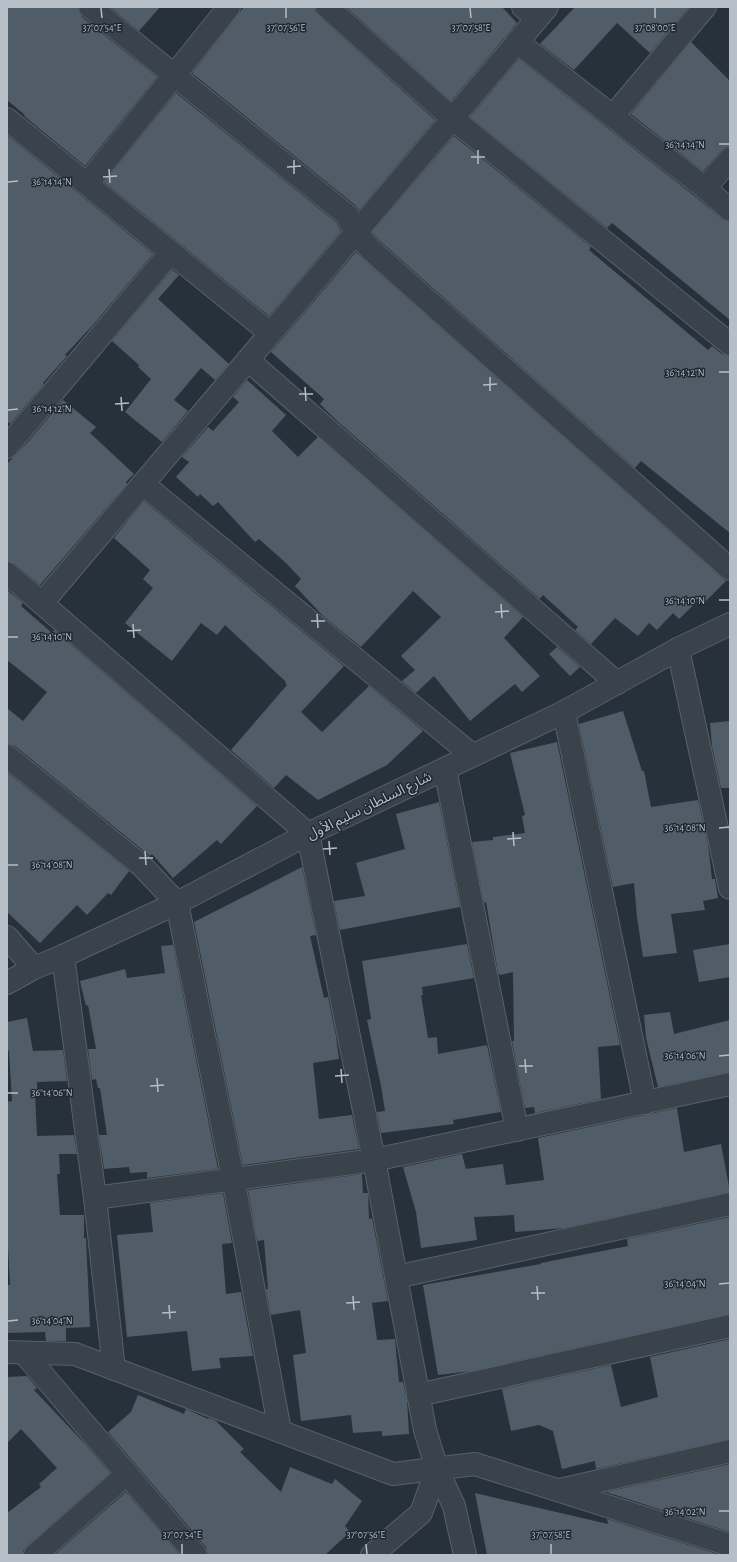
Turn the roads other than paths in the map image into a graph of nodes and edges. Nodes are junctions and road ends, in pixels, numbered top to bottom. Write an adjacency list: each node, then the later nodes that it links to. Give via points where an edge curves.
1 (90, 7): 7 (street)
2 (229, 7): 7 (street)
3 (327, 7): 9 (street)
4 (705, 7): 8 (street)
5 (535, 11): 6 (street)
6 (517, 42): 8 (street); 9 (street)
7 (175, 75): 12 (street); 15 (street, via 347,215)
8 (613, 116): 13 (street)
9 (452, 118): 15 (street); 18 (street)
10 (7, 119): 12 (street)
11 (730, 159): 13 (street)
12 (87, 184): 16 (street)
13 (705, 188): 14 (street)
14 (730, 210)
15 (356, 232): 17 (street); 22 (street, via 370,249)
16 (171, 252): 17 (street); 20 (street)
17 (270, 333): 19 (street)
18 (730, 344)
19 (248, 360): 21 (street); 27 (street)
20 (7, 447)
21 (143, 484): 24 (street); 29 (street)
22 (730, 569)
23 (7, 573): 24 (street)
24 (42, 603): 32 (street)
25 (730, 624): 26 (street, شارع السلطان سليم الأول)
26 (678, 649): 27 (street, شارع السلطان سليم الأول); 33 (street)
27 (617, 683): 28 (street, شارع السلطان سليم الأول)
28 (564, 712): 29 (street, شارع السلطان سليم الأول); 40 (street)
29 (472, 755): 31 (street, شارع السلطان سليم الأول)
30 (7, 756): 34 (street, via 142,866)
31 (445, 769): 32 (street, شارع السلطان سليم الأول); 41 (street)
32 (308, 834): 34 (street, شارع السلطان سليم الأول); 42 (street)
33 (730, 888)
34 (177, 903): 36 (street, شارع السلطان سليم الأول); 43 (street)
35 (7, 937): 37 (street)
36 (63, 956): 37 (street, شارع السلطان سليم الأول); 44 (street)
37 (34, 968): 38 (street, شارع السلطان سليم الأول)
38 (7, 983)
39 (730, 1084): 40 (street)
40 (645, 1103): 41 (street)
41 (517, 1130): 42 (street)
42 (374, 1160): 43 (street); 46 (street)
43 (233, 1178): 44 (street); 51 (street)
44 (95, 1198): 49 (street)
45 (730, 1204): 46 (street)
46 (396, 1277): 50 (street)
47 (730, 1326): 50 (street)
48 (16, 1353): 49 (street, via 75,1354); 54 (street)
49 (114, 1369): 51 (street)
50 (418, 1395): 53 (street)
51 (280, 1432): 53 (street, via 393,1474)
52 (730, 1451): 55 (street)
53 (437, 1469): 55 (street, via 476,1464); 59 (street, via 420,1513); 60 (street, via 454,1506)
54 (127, 1474): 57 (street); 58 (street)
55 (559, 1491): 56 (street)
56 (730, 1545)
57 (34, 1555)
58 (196, 1555)
59 (372, 1555)
60 (465, 1555)

